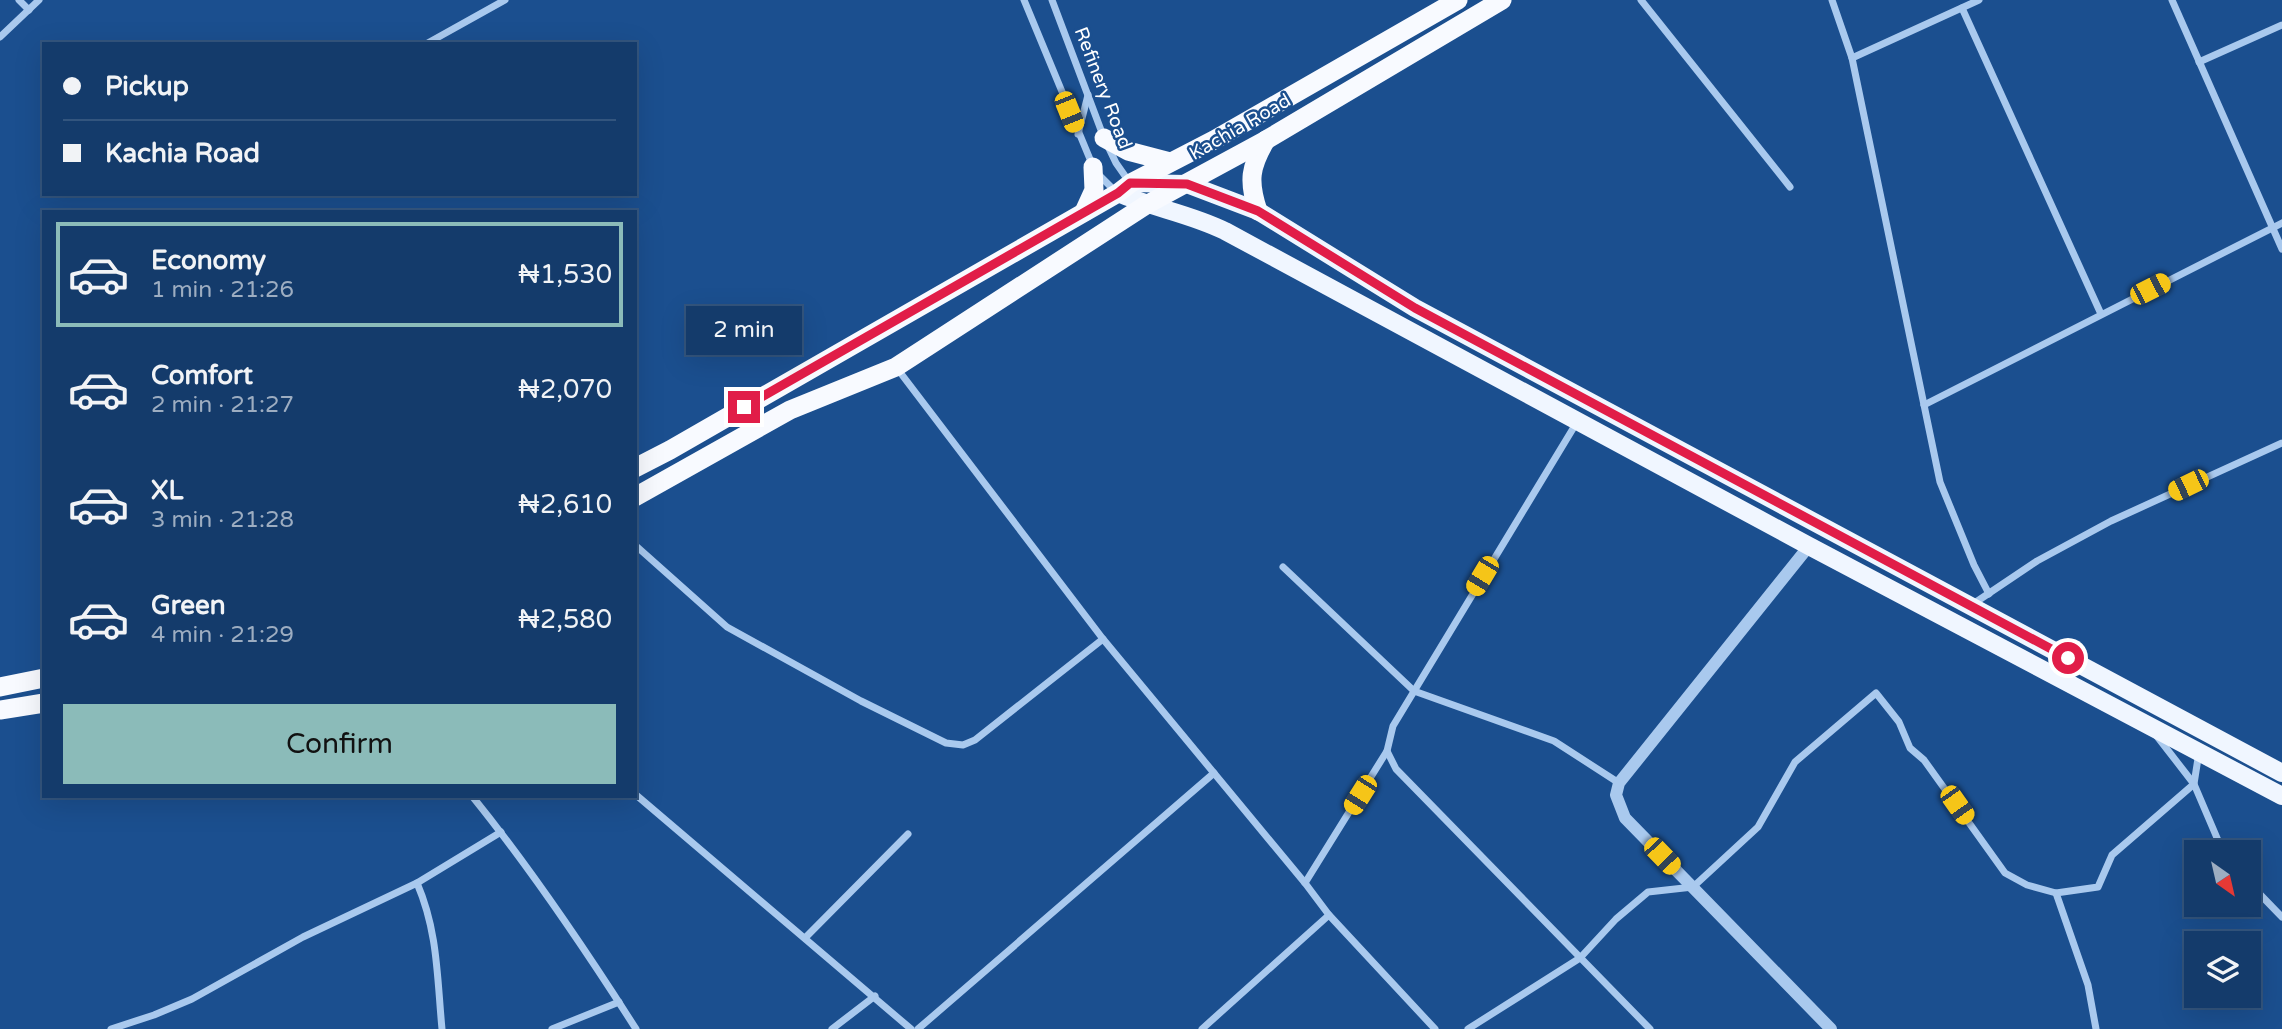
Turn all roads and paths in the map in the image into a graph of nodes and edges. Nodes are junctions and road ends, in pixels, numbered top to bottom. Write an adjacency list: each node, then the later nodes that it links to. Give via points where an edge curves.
1 (19, 0): 13 (street)
2 (38, 0): 13 (street)
3 (505, 0): 16 (street)
4 (1024, 0): 20 (street, Refinery Road)
5 (1052, 0): 19 (street, Refinery Road)
6 (1458, 0): 22 (highway, Kachia Road)
7 (1502, 0): 23 (highway, Kachia Road)
8 (1641, 0): 28 (street)
9 (1832, 0): 17 (street)
10 (1979, 0): 12 (street)
11 (2172, 0): 18 (street)
12 (1962, 8): 17 (street); 36 (street)
13 (29, 9): 15 (street)
14 (2282, 25): 18 (street)
15 (0, 37)
16 (430, 42)
17 (1852, 58): 38 (street)
18 (2199, 62): 34 (street)
19 (1088, 95): 20 (street); 21 (street, Refinery Road)
20 (1078, 134): 26 (street, Refinery Road)
21 (1104, 138): 25 (highway, via 1128,151); 29 (street, Refinery Road)
22 (1214, 140): 24 (highway, via 1215,153); 25 (highway, Kachia Road)
23 (1266, 140): 24 (highway, Kachia Road); 31 (highway, via 1251,170 1251,191)
24 (1229, 161): 27 (highway, Kachia Road)
25 (1170, 162): 29 (highway, Kachia Road)
26 (1093, 167): 29 (street, Refinery Road, via 1105,182); 32 (highway, via 1094,190)
27 (1187, 184): 29 (main road); 30 (highway, Kachia Road); 31 (main road)
28 (1790, 187)
29 (1124, 188): 30 (main road); 32 (highway, Kachia Road)
30 (1146, 205): 37 (highway, Kachia Road); 39 (main road, via 1204,220)
31 (1258, 211): 47 (main road, via 1415,308)
32 (1084, 212): 41 (highway, Kachia Road)
33 (2282, 223): 34 (street)
34 (2272, 227): 35 (street); 36 (street)
35 (2282, 249)
36 (2101, 314): 38 (street)
37 (896, 367): 42 (highway, Kachia Road, via 790,410); 48 (street)
38 (1924, 405): 46 (street, via 1940,482)
39 (1578, 421): 43 (main road); 51 (street)
40 (2282, 443): 46 (street, via 2111,521 2037,561)
41 (637, 467)
42 (637, 496)
43 (1809, 546): 54 (main road); 59 (street)
44 (637, 547): 48 (street, via 727,626 946,743 963,745 975,740)
45 (1283, 567): 51 (street)
46 (1989, 594): 47 (street)
47 (1970, 606): 58 (main road)
48 (1102, 639): 57 (street)
49 (42, 678): 50 (highway)
50 (0, 687)
51 (1414, 691): 55 (street, via 1393,726); 59 (street, via 1554,741)
52 (42, 703): 53 (highway)
53 (0, 710)
54 (2148, 725): 56 (main road); 60 (street)
55 (1387, 751): 68 (street); 75 (street, via 1396,769)
56 (2199, 752): 60 (street); 62 (main road)
57 (1214, 773): 68 (street); 84 (street)
58 (2282, 773)
59 (1619, 783): 69 (street, via 1616,795 1625,818)
60 (2194, 784): 66 (street); 70 (street, via 2112,855 2098,887)
61 (637, 796): 74 (street)
62 (2282, 796)
63 (474, 798): 64 (street)
64 (501, 832): 67 (street); 77 (street)
65 (908, 834): 74 (street)
66 (2218, 840)
67 (417, 883): 78 (street, via 303,937 192,999); 79 (street, via 434,936)
68 (1305, 883): 72 (street)
69 (1693, 887): 70 (street, via 1758,827 1795,762 1876,693 1899,722 1910,748 1924,760 2006,873 2027,886); 75 (street, via 1648,892); 89 (street)
70 (2056, 893): 90 (street, via 2088,985)
71 (2261, 895): 73 (street)
72 (1329, 915): 85 (street); 86 (street)
73 (2282, 917)
74 (805, 938): 76 (street)
75 (1580, 958): 87 (street); 88 (street)
76 (874, 996): 82 (street); 83 (street)
77 (619, 1002): 80 (street); 81 (street)
78 (111, 1029)
79 (442, 1029)
80 (552, 1029)
81 (636, 1029)
82 (832, 1029)
83 (911, 1029)
84 (918, 1029)
85 (1202, 1029)
86 (1435, 1029)
87 (1468, 1029)
88 (1650, 1029)
89 (1831, 1029)
90 (2096, 1029)

